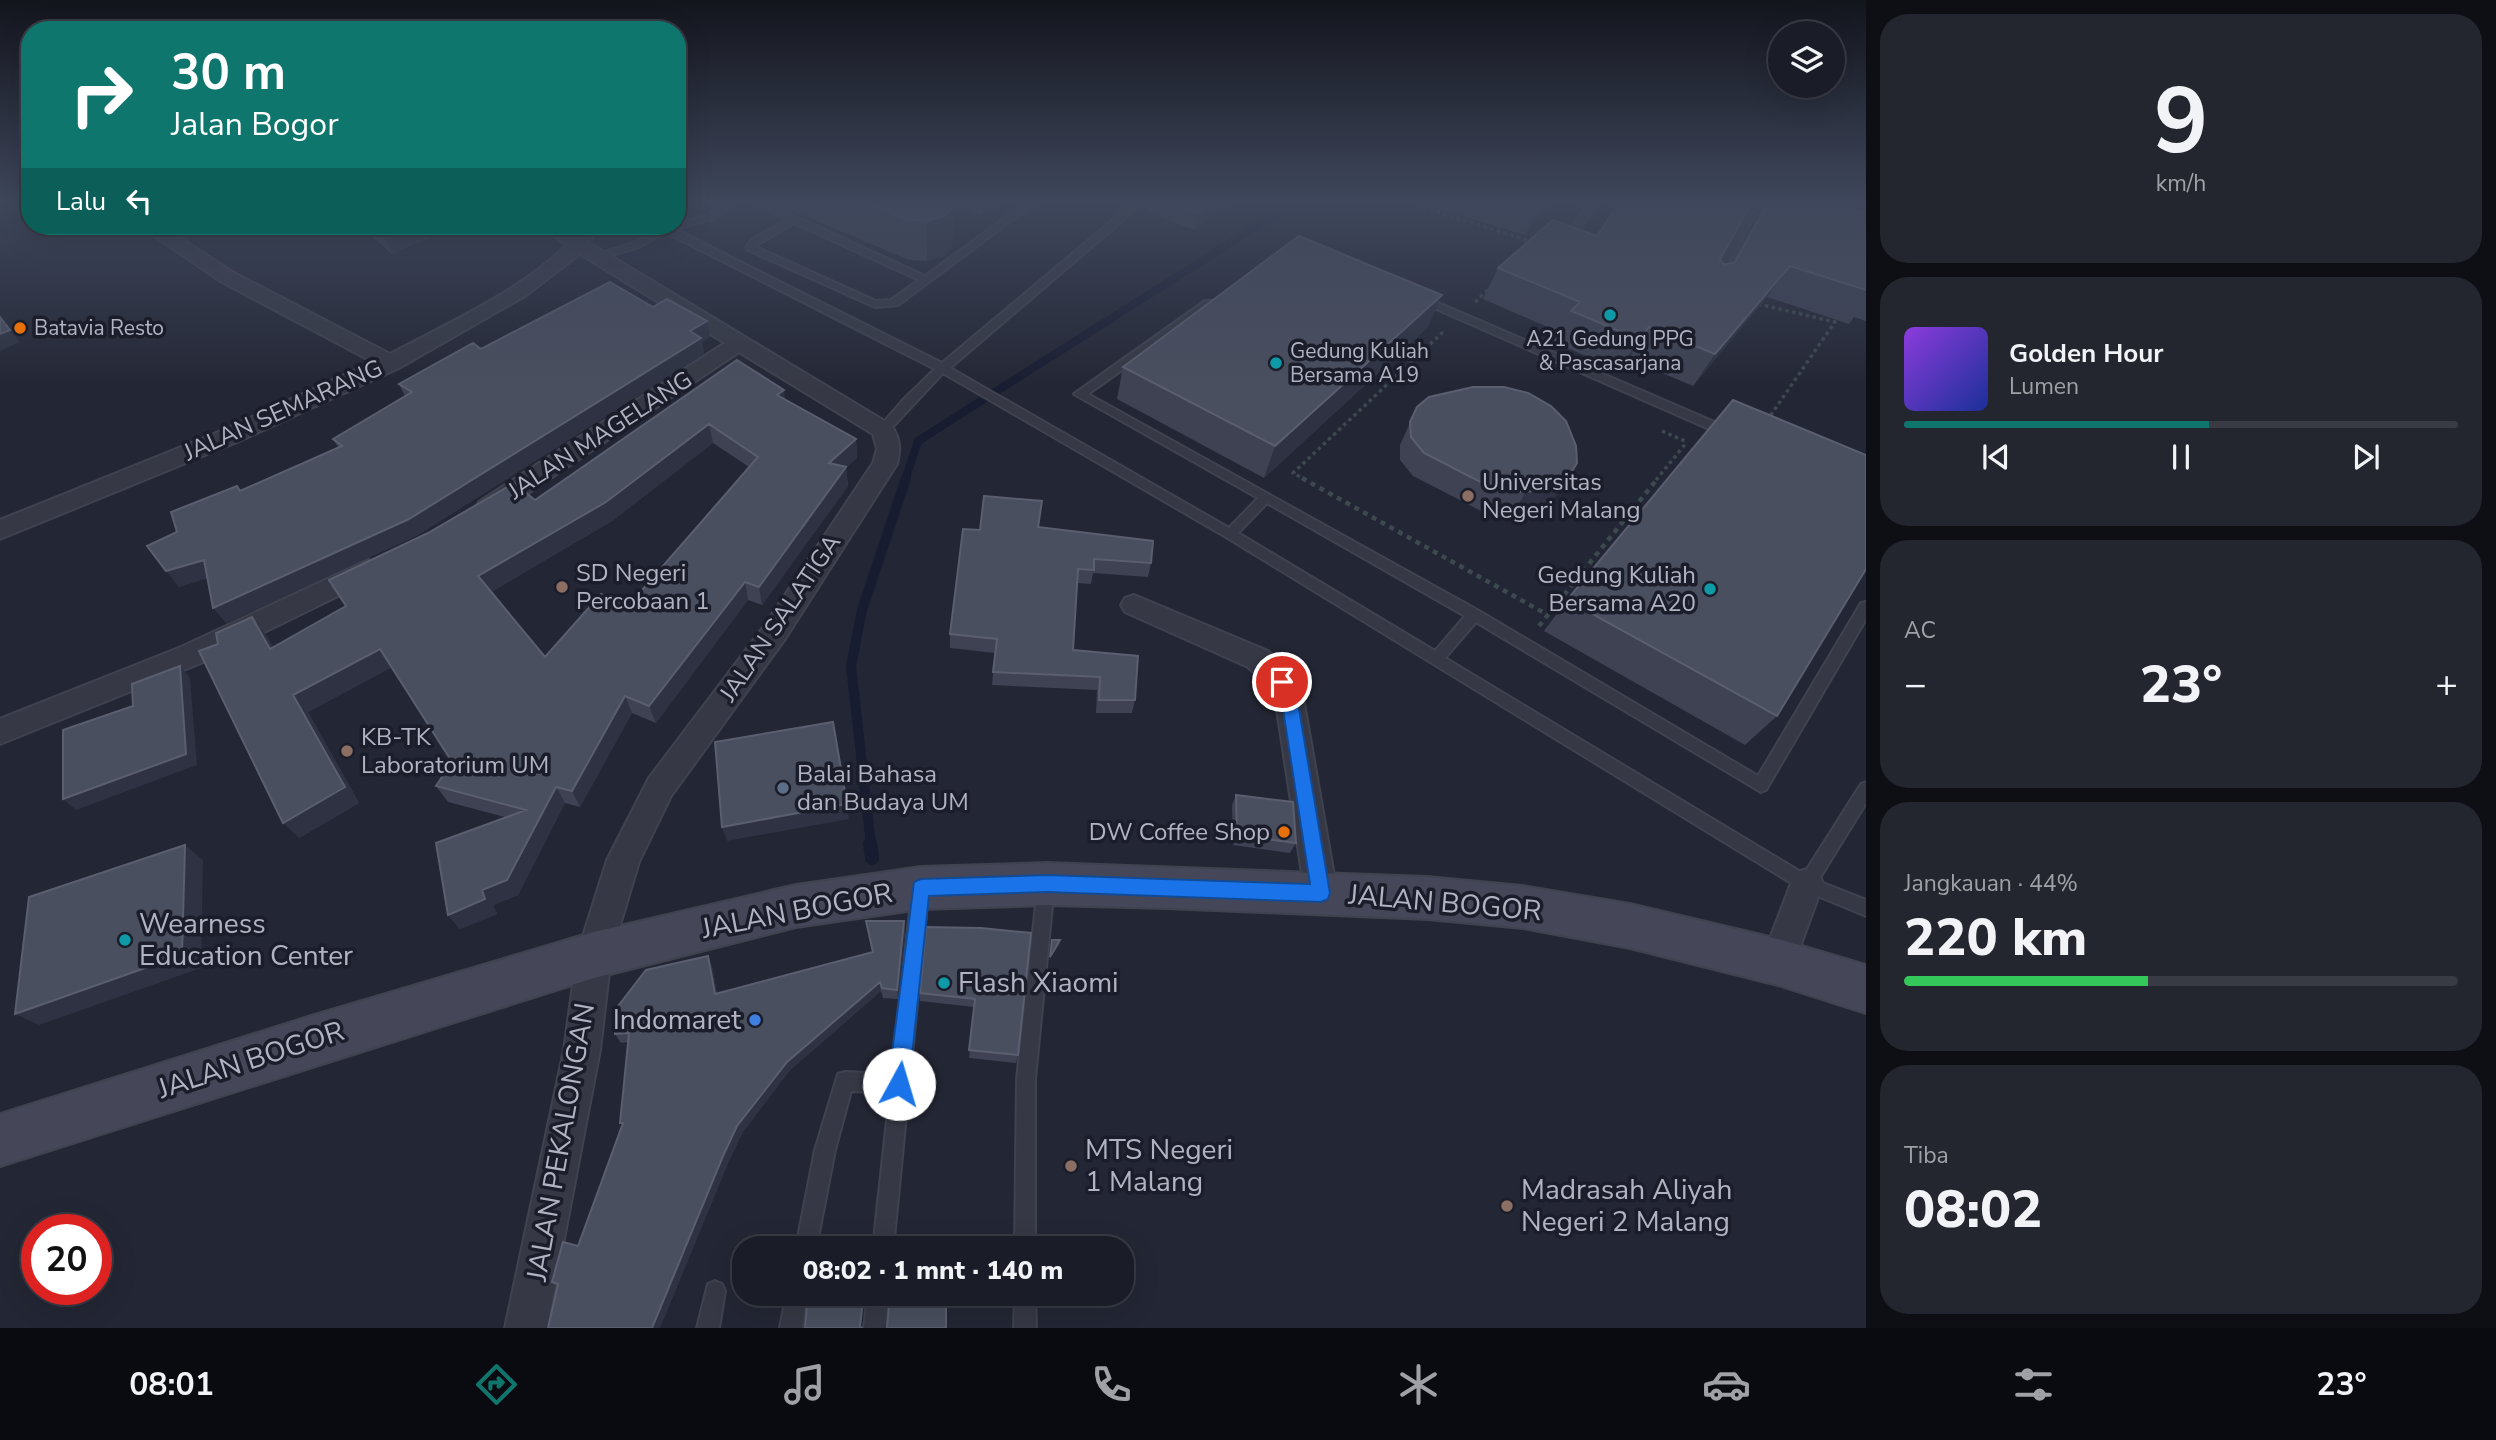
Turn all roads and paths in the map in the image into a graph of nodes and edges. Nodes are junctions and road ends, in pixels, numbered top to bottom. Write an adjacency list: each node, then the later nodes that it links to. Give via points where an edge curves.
1 (209, 265): 20 (street)
2 (559, 265): 11 (street, JALAN SEMARANG)
3 (568, 265): 11 (street, JALAN SEMARANG)
4 (613, 265): 19 (street)
5 (738, 265): 21 (lane)
6 (789, 265): 13 (lane, via 875,304 894,303)
7 (893, 265): 13 (lane)
8 (946, 265): 13 (lane)
9 (1061, 265): 21 (lane)
10 (1722, 265): 14 (lane)
11 (555, 269): 20 (street, JALAN SEMARANG)
12 (1499, 279): 17 (path)
13 (926, 280)
14 (1707, 292): 26 (path, via 1835,322)
15 (1409, 294): 17 (lane)
16 (1216, 299): 27 (lane, via 1080,394)
17 (1460, 316): 22 (lane)
18 (1454, 339): 35 (path, via 1442,333 1293,473)
19 (740, 342): 24 (street); 28 (street, JALAN MAGELANG)
20 (391, 363): 29 (street, JALAN SEMARANG, via 299,407)
21 (942, 368): 24 (lane); 30 (lane)
22 (1703, 422): 25 (path); 26 (lane)
23 (1650, 425): 25 (path)
24 (883, 430): 45 (street, JALAN SALATIGA, via 889,449 885,464 775,632 660,787 623,860)
25 (1687, 442): 35 (path)
26 (1752, 443)
27 (1266, 497): 30 (lane); 34 (lane)
28 (470, 520)
29 (0, 530)
30 (1230, 534): 37 (lane)
31 (388, 561): 38 (street, via 191,655)
32 (1134, 605): 43 (street, via 1258,659 1282,682 1290,703)
33 (1866, 607): 36 (lane, via 1762,785)
34 (1474, 615): 36 (lane); 37 (lane)
35 (1548, 615): 36 (path)
36 (1524, 645)
37 (1437, 657): 41 (lane)
38 (0, 732)
39 (1866, 789): 41 (lane)
40 (1047, 884): 42 (main road, JALAN BOGOR); 43 (main road, JALAN BOGOR); 52 (lane, via 1026,1079)
41 (1807, 884): 44 (lane); 46 (street)
42 (921, 888): 45 (main road, JALAN BOGOR, via 796,906); 48 (lane)
43 (1321, 893): 46 (main road, JALAN BOGOR, via 1523,907 1630,926)
44 (1866, 908)
45 (594, 956): 49 (main road, JALAN BOGOR); 57 (street, JALAN PEKALONGAN, via 582,1050)
46 (1778, 962): 47 (main road, JALAN BOGOR)
47 (1866, 989)
48 (899, 1084): 50 (lane, via 845,1081 825,1150); 51 (lane)
49 (0, 1140)
50 (808, 1236)
51 (884, 1236)
52 (1025, 1236)
53 (715, 1291): 58 (lane)
54 (794, 1306): 59 (lane)
55 (877, 1306): 60 (lane)
56 (1025, 1306): 61 (lane)
57 (526, 1328)
58 (708, 1328)
59 (790, 1328)
60 (875, 1328)
61 (1024, 1328)

